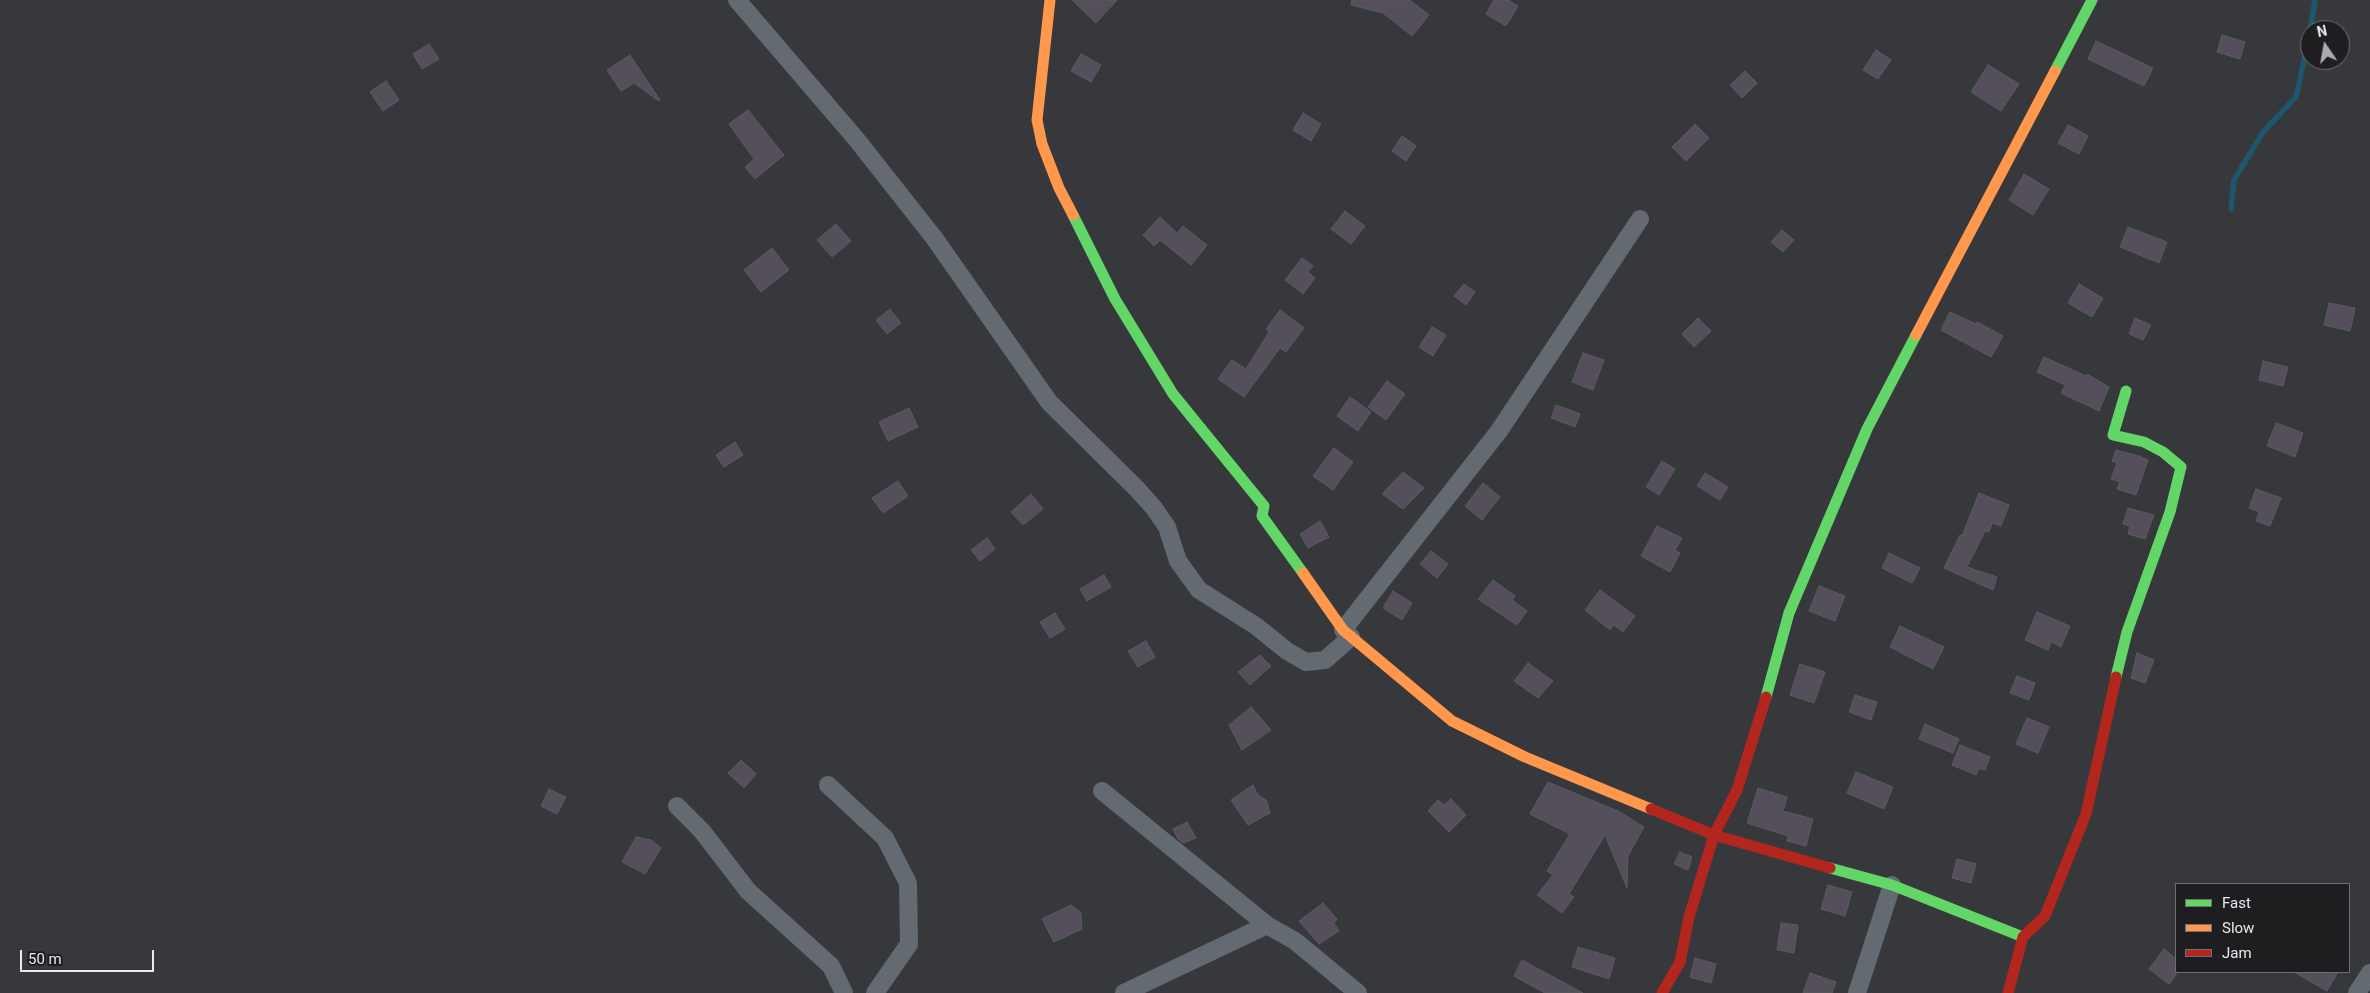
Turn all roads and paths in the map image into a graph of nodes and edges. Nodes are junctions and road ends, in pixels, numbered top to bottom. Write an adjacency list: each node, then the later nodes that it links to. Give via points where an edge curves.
1 (737, 0): 6 (street, via 857,140 935,239 1049,402 1154,508 1167,528 1178,561 1199,590 1306,662 1325,660)
2 (1050, 0): 6 (street, via 1037,120 1042,144 1059,188 1115,299 1173,394 1264,506 1262,516)
3 (2092, 0): 10 (street, via 1867,429 1790,613 1737,790)
4 (1640, 219): 6 (street, via 1499,431)
5 (2126, 391): 13 (street, via 2113,435 2144,442 2181,468 2170,512 2127,632 2086,814 2045,916)
6 (1347, 634): 10 (street, via 1452,721 1525,757)
7 (828, 785): 16 (street, via 885,838 908,883 909,944)
8 (1102, 791): 12 (street)
9 (677, 806): 15 (street, via 702,831 748,891 831,966)
10 (1714, 835): 11 (street); 19 (street, via 1689,917 1680,962)
11 (1892, 885): 13 (street); 20 (street)
12 (1267, 925): 17 (street); 18 (street, via 1295,941)
13 (2023, 937): 21 (street)
14 (2370, 973): 22 (street)
15 (844, 993)
16 (875, 993)
17 (1124, 993)
18 (1358, 993)
19 (1662, 993)
20 (1857, 993)
21 (2008, 993)
22 (2357, 993)

